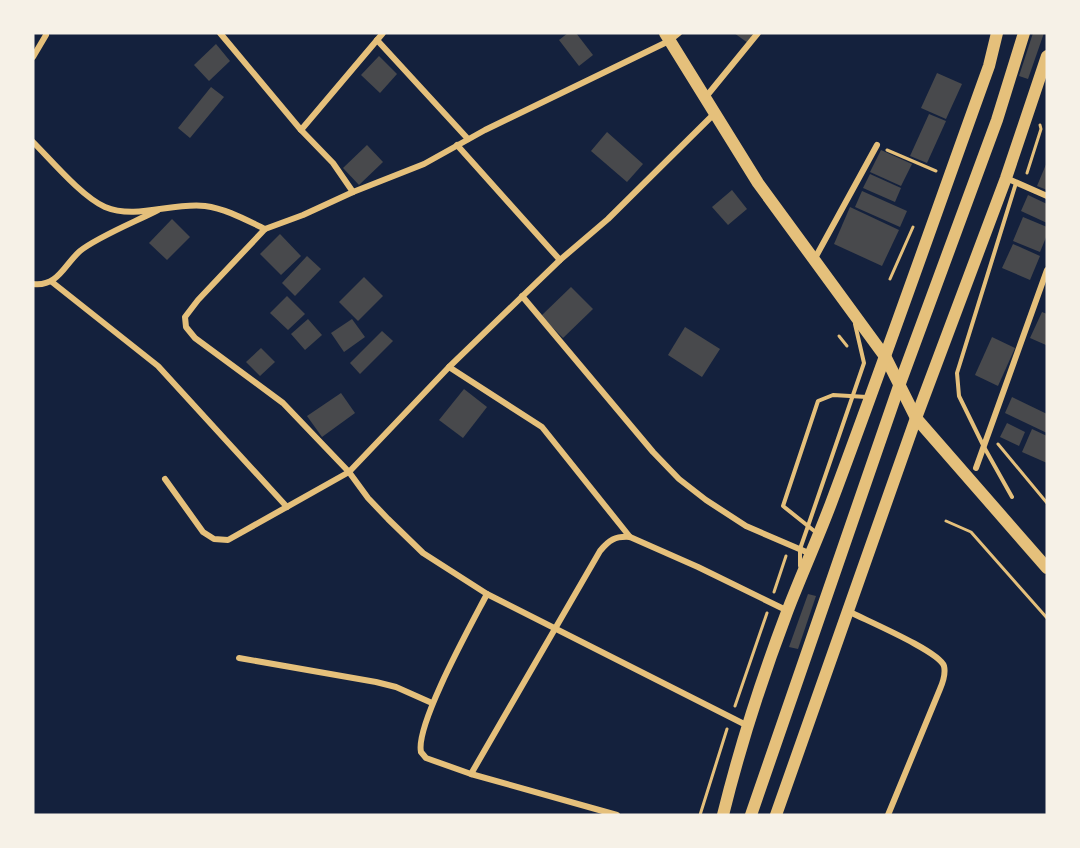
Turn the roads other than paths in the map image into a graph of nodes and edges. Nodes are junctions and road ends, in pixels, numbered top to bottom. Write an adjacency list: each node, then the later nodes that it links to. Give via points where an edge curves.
1 (220, 33): 13 (street)
2 (382, 33): 8 (street)
3 (758, 33): 11 (street)
4 (997, 33): 30 (main road, via 989,66)
5 (1024, 33): 32 (main road, via 997,120)
6 (46, 35): 10 (street)
7 (671, 36): 11 (main road); 14 (street)
8 (377, 40): 13 (street); 14 (street)
9 (1047, 56): 18 (main road)
10 (33, 57)
11 (705, 98): 12 (main road)
12 (714, 113): 23 (street, via 609,219); 24 (main road)
13 (301, 130): 19 (street, via 333,163)
14 (468, 139): 16 (street)
15 (33, 142): 21 (street, via 97,203 130,212)
16 (457, 145): 19 (street, via 424,164); 23 (street)
17 (877, 145): 24 (street)
18 (1015, 182): 20 (street); 35 (main road); 36 (lane, via 957,373 959,396)
19 (352, 192): 22 (street)
20 (1047, 196)
21 (161, 208): 22 (street, via 205,206); 26 (street, via 80,251)
22 (265, 229): 38 (street, via 198,300 185,317 186,327 195,338 283,403)
23 (560, 260): 28 (street)
24 (814, 260): 29 (main road)
25 (1047, 270): 36 (street)
26 (52, 282): 27 (street); 41 (street, via 158,366)
27 (33, 284)
28 (522, 296): 31 (street); 45 (street, via 679,479 746,526)
29 (853, 314): 30 (main road); 33 (lane, via 864,363)
30 (886, 358): 32 (main road); 34 (main road)
31 (449, 368): 38 (street); 44 (street, via 542,427)
32 (900, 386): 35 (main road); 57 (main road)
33 (854, 396): 34 (lane); 42 (lane); 42 (lane, via 833,394 818,401 783,506)
34 (871, 397): 43 (main road)
35 (916, 418): 46 (main road); 49 (main road)
36 (984, 447): 37 (street); 40 (lane)
37 (976, 468)
38 (349, 472): 41 (street); 47 (street, via 375,505 423,552)
39 (165, 479): 41 (street, via 203,532 214,539 228,540)
40 (1012, 497)
41 (287, 507)
42 (808, 526): 43 (lane); 45 (lane)
43 (819, 536): 45 (main road)
44 (630, 537): 48 (street); 50 (street, via 619,536 600,551)
45 (806, 552): 48 (main road, via 800,582)
46 (1047, 567)
47 (487, 594): 50 (street); 52 (street)
48 (788, 610): 53 (main road)
49 (848, 611): 58 (main road); 59 (street, via 938,657 944,666 945,676)
50 (556, 630): 53 (street); 54 (street)
51 (239, 658): 52 (street, via 376,682)
52 (432, 703): 54 (street, via 421,752 426,758)
53 (749, 727): 56 (main road)
54 (471, 774): 55 (street)
55 (617, 815)
56 (723, 815)
57 (751, 815)
58 (776, 815)
59 (888, 815)

